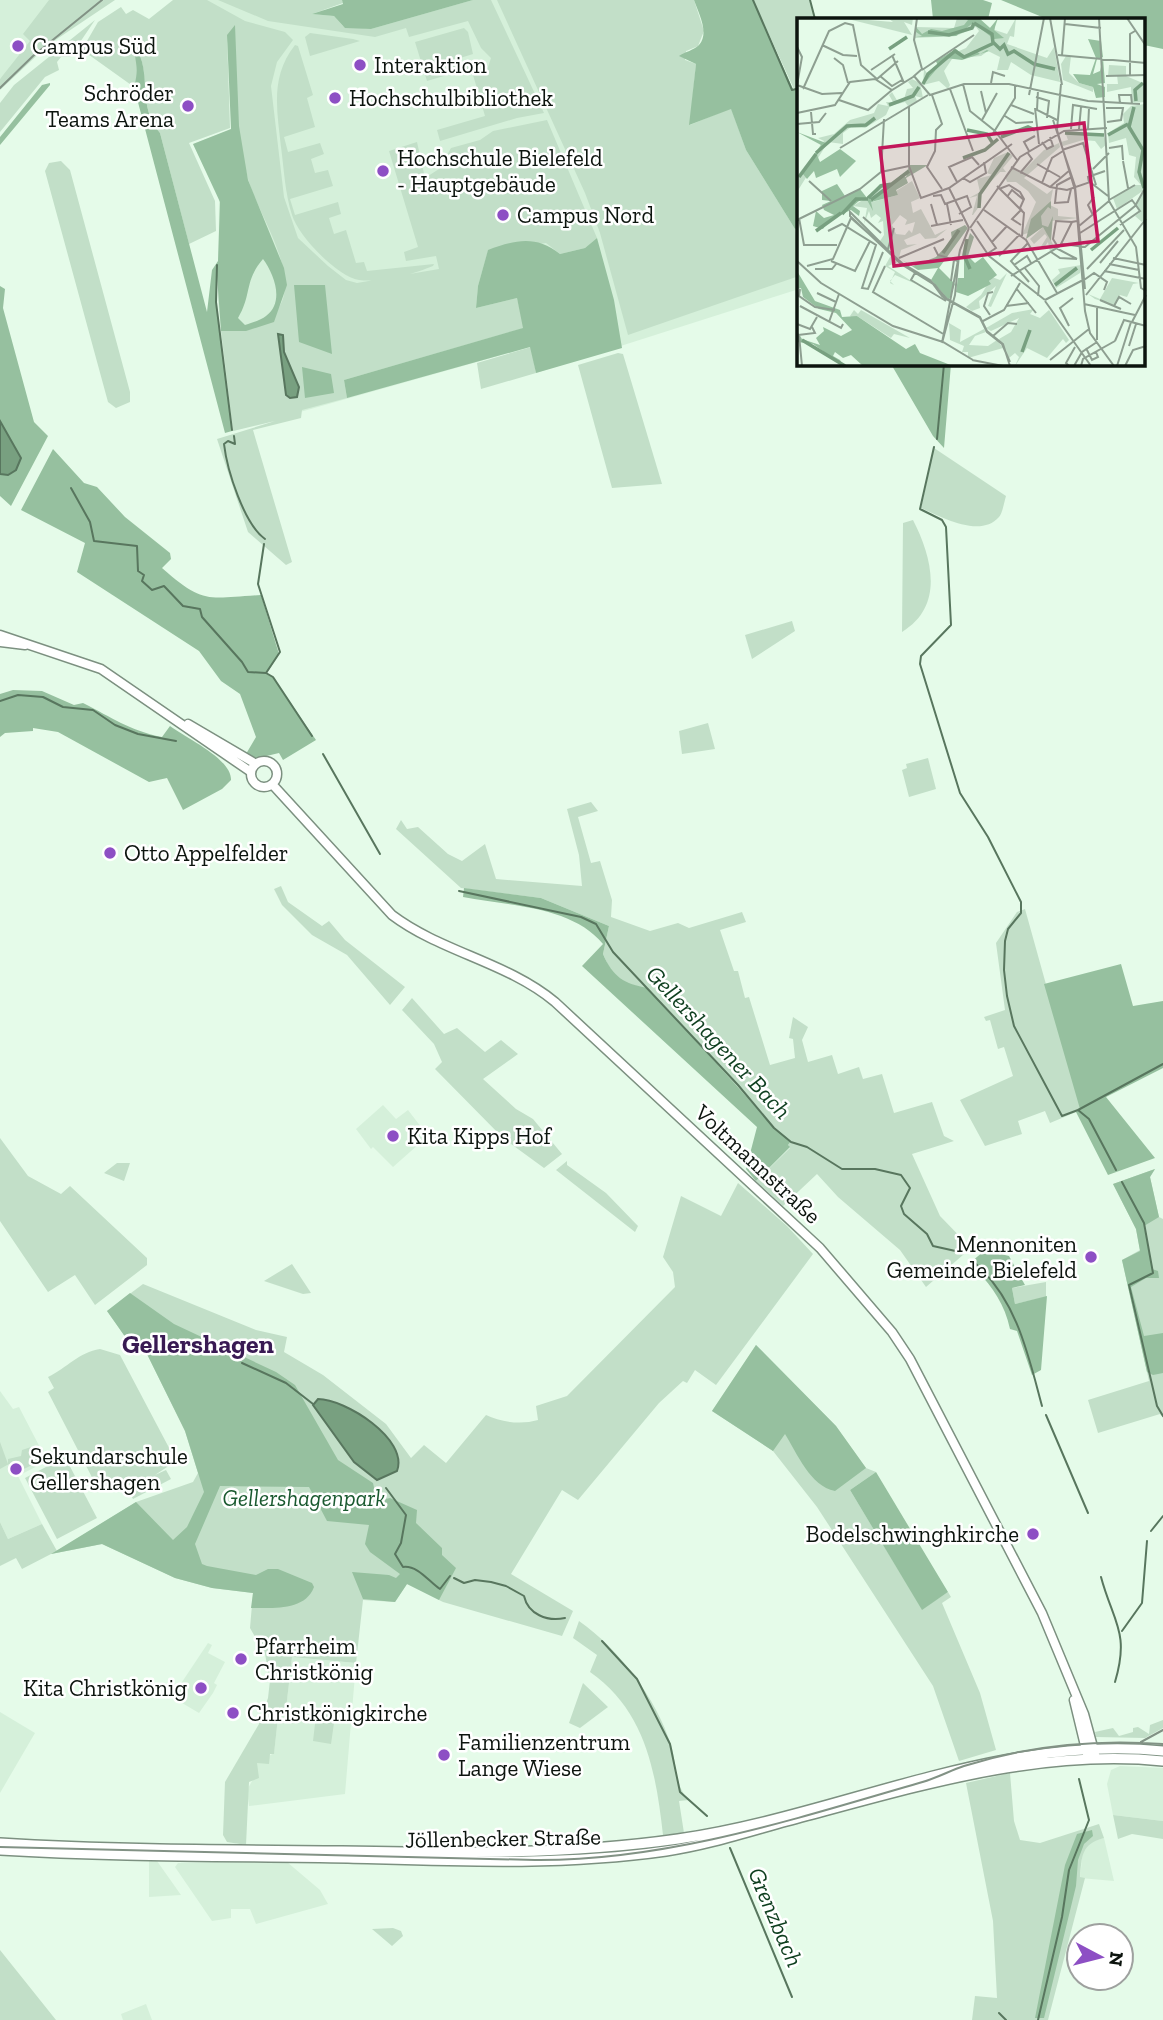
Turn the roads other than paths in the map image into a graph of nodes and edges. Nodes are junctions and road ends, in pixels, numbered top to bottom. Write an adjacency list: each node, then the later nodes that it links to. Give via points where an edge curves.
1 (0, 635): 3 (street)
2 (0, 642): 3 (street)
3 (30, 645): 4 (street, via 101,669)
4 (253, 768): 5 (street, via 258,786); 5 (street, via 267,762 273,765 276,776)
5 (272, 784): 7 (street, Voltmannstraße, via 388,911 415,930 543,992 827,1256 892,1332 1042,1613 1084,1714)
6 (1163, 1751): 7 (main road, Jöllenbecker Straße)
7 (1091, 1753): 8 (main road, Jöllenbecker Straße); 9 (main road, Jöllenbecker Straße, via 1046,1753 923,1778 710,1834 571,1850 479,1853); 10 (main road, Jöllenbecker Straße, via 970,1775 682,1848 561,1861 166,1857)
8 (1163, 1761)
9 (0, 1843)
10 (0, 1850)

